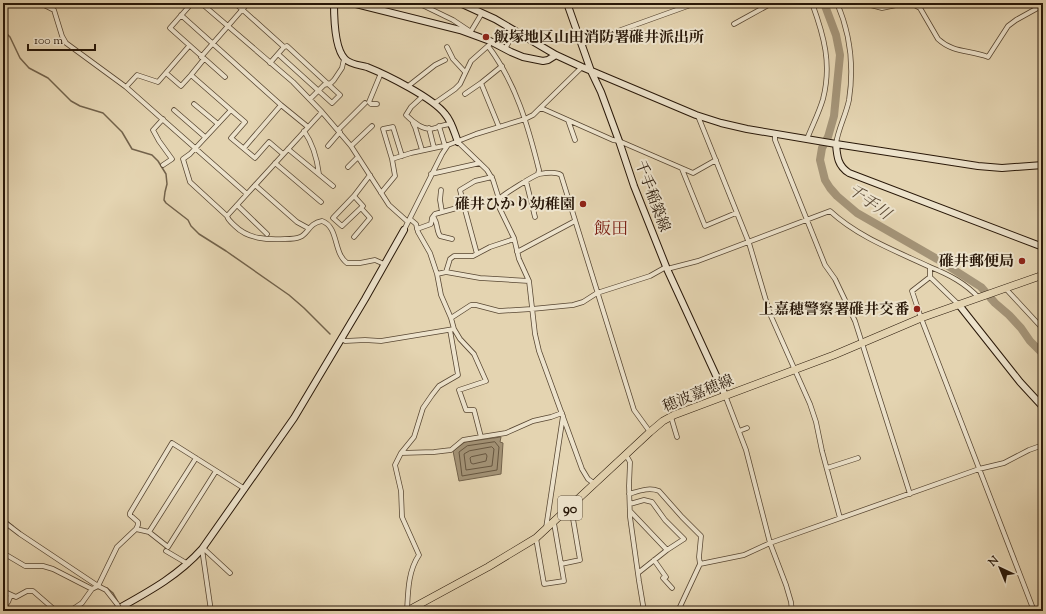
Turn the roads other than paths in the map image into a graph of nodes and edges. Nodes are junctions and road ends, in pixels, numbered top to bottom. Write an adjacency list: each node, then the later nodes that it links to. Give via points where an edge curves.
1 (40, 3): 50 (street, via 54,10 66,42)
2 (192, 3): 22 (street)
3 (201, 3): 24 (street)
4 (235, 3): 20 (street)
5 (248, 3): 20 (street)
6 (334, 3): 37 (street, via 334,20)
7 (352, 3): 26 (street)
8 (418, 3): 26 (street, via 453,20)
9 (460, 3): 21 (street)
10 (567, 3): 29 (street, 千手稲築線)
11 (696, 3): 29 (street)
12 (772, 3): 23 (street)
13 (812, 3): 80 (street, via 824,38 826,80 823,99)
14 (838, 3): 84 (street, via 849,41 851,77 848,100)
15 (863, 3): 18 (street)
16 (906, 3): 18 (street, via 882,8)
17 (911, 3): 19 (street, via 920,8 942,42 961,52 988,57 1008,26)
18 (876, 5)
19 (1043, 5)
20 (243, 10): 24 (street); 31 (street)
21 (482, 12): 25 (street); 26 (street)
22 (181, 15): 27 (street); 30 (street, via 170,28)
23 (734, 24)
24 (228, 26): 27 (street); 39 (street)
25 (515, 31): 33 (street); 35 (street)
26 (470, 33): 28 (street)
27 (212, 44): 36 (street); 60 (street)
28 (489, 44): 33 (street); 40 (street); 43 (street, via 471,61)
29 (582, 44): 42 (street, 千手稲築線)
30 (189, 46): 36 (street); 44 (street)
31 (284, 46): 34 (street); 49 (street)
32 (447, 46): 43 (street, via 453,59)
33 (505, 49): 35 (street, via 542,61)
34 (278, 54): 39 (street); 52 (street)
35 (556, 55): 41 (street)
36 (202, 58): 46 (street); 47 (street)
37 (344, 59): 45 (street); 49 (street, via 340,72)
38 (445, 60): 51 (street)
39 (270, 63): 55 (street)
40 (502, 66): 48 (street); 66 (street)
41 (582, 67): 42 (street); 61 (street)
42 (592, 71): 65 (street); 82 (street, 千手稲築線)
43 (465, 72): 57 (street, via 460,84)
44 (166, 73): 46 (street, via 181,86); 50 (street, via 158,82 137,75)
45 (380, 74): 51 (street); 59 (street, via 369,102)
46 (191, 75): 63 (street)
47 (225, 78)
48 (481, 83): 53 (street); 74 (street)
49 (328, 84): 52 (street); 52 (street, via 340,95 332,103)
50 (126, 87): 67 (street)
51 (407, 87): 54 (street)
52 (319, 91): 55 (street)
53 (465, 94)
54 (424, 96): 57 (street); 69 (street, via 406,115)
55 (310, 99): 64 (street)
56 (365, 103): 77 (street)
57 (435, 103): 71 (street)
58 (194, 104): 70 (street)
59 (377, 104)
60 (280, 105): 76 (street); 88 (street)
61 (541, 108): 66 (street); 68 (street)
62 (174, 110): 79 (street)
63 (231, 110): 70 (street); 88 (street, via 244,122 232,138)
64 (322, 112): 76 (street); 77 (street)
65 (698, 116): 78 (street); 97 (street)
66 (525, 119): 74 (street); 106 (street)
67 (162, 120): 90 (street); 100 (street, via 153,130 172,160)
68 (568, 120): 81 (street); 82 (street)
69 (412, 121): 75 (street); 92 (street)
70 (218, 124): 79 (street)
71 (452, 124): 73 (street); 83 (street)
72 (372, 126): 87 (street)
73 (439, 126): 75 (street); 85 (street)
74 (499, 127): 83 (street)
75 (429, 128): 89 (street)
76 (306, 129): 91 (street); 104 (street, via 317,159)
77 (339, 131): 86 (street); 87 (street)
78 (775, 134): 80 (street); 126 (street, via 775,140)
79 (205, 137): 90 (street)
80 (808, 139): 84 (street)
81 (574, 140)
82 (619, 141): 103 (street); 142 (street, 千手稲築線)
83 (458, 142): 85 (street); 99 (street)
84 (836, 144): 101 (street, via 1002,168); 137 (street, via 840,165 849,173)
85 (446, 145): 89 (street); 105 (street)
86 (328, 146)
87 (351, 146): 95 (street)
88 (244, 148): 93 (street, via 255,158 269,142)
89 (434, 148): 92 (street)
90 (195, 149): 114 (street); 123 (street, via 183,159 190,182)
91 (288, 149): 93 (street); 104 (street)
92 (422, 150): 94 (street)
93 (283, 154): 98 (street)
94 (402, 156): 96 (street); 96 (street, via 393,127 383,130)
95 (358, 157): 102 (street); 107 (street)
96 (392, 159): 113 (street, via 395,176)
97 (716, 160): 103 (street, via 692,173); 122 (street)
98 (275, 163): 110 (street); 117 (street)
99 (480, 163): 105 (street); 108 (street)
100 (163, 165)
101 (1043, 165)
102 (348, 167)
103 (681, 168): 122 (street, via 705,226)
104 (319, 174): 111 (street)
105 (431, 174): 127 (street)
106 (538, 174): 109 (street); 128 (street, via 556,172 561,175)
107 (370, 176): 113 (street); 115 (street)
108 (492, 177): 116 (street); 119 (street, via 475,181 460,190)
109 (526, 181): 116 (street); 124 (street)
110 (255, 185): 114 (street); 129 (street, via 297,222)
111 (334, 186)
112 (441, 190): 121 (street)
113 (381, 193): 127 (street, via 389,205)
114 (247, 194): 118 (street)
115 (354, 196): 120 (street, via 363,206); 120 (street, via 333,218 343,226)
116 (499, 199): 135 (street, via 499,207)
117 (321, 202)
118 (237, 205): 123 (street); 132 (street)
119 (464, 206): 121 (street); 139 (street)
120 (361, 208): 133 (street, via 370,218)
121 (442, 212): 125 (street)
122 (736, 213): 136 (street)
123 (227, 216): 129 (street, via 239,230 256,238 269,240 295,239 303,236)
124 (535, 216)
125 (433, 217): 130 (street, via 431,224); 134 (street, via 440,236)
126 (807, 220): 136 (street); 141 (street, via 830,211 860,233); 158 (street, via 825,265 835,279 855,321)
127 (409, 221): 130 (street, via 416,224); 131 (street)
128 (575, 222): 138 (street); 149 (street)
129 (308, 228): 140 (street, via 319,221 325,222 335,236 340,256 348,263 375,260)
130 (417, 229): 144 (street, via 430,253)
131 (404, 230): 140 (street)
132 (267, 234)
133 (354, 237)
134 (452, 239)
135 (514, 239): 138 (street); 139 (street)
136 (749, 243): 142 (street, via 698,261); 159 (street, via 770,314)
137 (1043, 247)
138 (517, 252): 147 (street)
139 (477, 254): 143 (street, via 470,257 454,256 450,259)
140 (384, 264): 157 (street)
141 (930, 267): 146 (street); 150 (street, via 962,282)
142 (667, 268): 149 (street); 160 (street, 千手稲築線)
143 (446, 272): 144 (street); 147 (street, via 480,278)
144 (437, 274): 153 (street, via 441,295)
145 (1043, 276): 148 (main road, 穂波嘉穂線 / 90)
146 (930, 277): 151 (street); 154 (street, via 912,291)
147 (529, 281): 152 (street)
148 (1005, 290): 150 (main road, 穂波嘉穂線 / 90); 156 (street)
149 (597, 293): 152 (street, via 573,305); 166 (street, via 634,410)
150 (980, 298): 151 (main road, 穂波嘉穂線 / 90)
151 (959, 305): 154 (main road, 穂波嘉穂線 / 90); 161 (street)
152 (532, 309): 153 (street, via 499,311 471,305); 162 (street, via 539,351)
153 (451, 318): 155 (street)
154 (921, 318): 158 (main road, 穂波嘉穂線 / 90); 175 (street)
155 (452, 329): 157 (street, via 381,341 346,342); 167 (street, via 474,354 486,381 459,390 466,410 474,410); 170 (street, via 458,375 439,386 432,395 423,408 414,436)
156 (1043, 329)
157 (342, 338): 178 (street, via 294,418)
158 (862, 344): 159 (main road, 穂波嘉穂線 / 90); 180 (street)
159 (794, 370): 160 (main road, 穂波嘉穂線 / 90); 174 (street, via 810,404)
160 (725, 395): 163 (main road, 穂波嘉穂線 / 90); 165 (street)
161 (1043, 407)
162 (563, 414): 167 (street, via 533,421 506,433); 177 (street, via 584,474); 188 (street)
163 (671, 417): 166 (main road, 穂波嘉穂線 / 90); 168 (street)
164 (747, 428): 165 (street)
165 (739, 431): 191 (street)
166 (650, 432): 171 (main road, 穂波嘉穂線 / 90)
167 (481, 437): 170 (street, via 463,440 451,450)
168 (677, 437)
169 (1043, 445): 175 (street, via 1004,463)
170 (401, 453): 213 (street, via 396,469 401,491 402,517 419,555 411,572)
171 (626, 455): 177 (main road, 穂波嘉穂線 / 90); 179 (street, via 630,462)
172 (196, 458): 176 (street); 187 (street, via 172,443 130,513 138,522); 189 (street)
173 (858, 458): 174 (street)
174 (827, 468): 184 (street)
175 (979, 469): 180 (street); 217 (street)
176 (216, 471): 178 (street); 189 (street, via 168,547)
177 (596, 484): 182 (main road, 穂波嘉穂線 / 90)
178 (244, 489): 192 (street)
179 (629, 494): 181 (street); 199 (street, via 643,489 659,492 701,536)
180 (910, 494): 184 (street)
181 (630, 504): 183 (street); 194 (street, via 644,500 652,502 684,539)
182 (571, 507): 186 (main road, 穂波嘉穂線 / 90); 198 (street, via 580,560)
183 (630, 511): 194 (street); 201 (street)
184 (840, 518): 191 (street)
185 (3, 520): 202 (street)
186 (554, 523): 188 (main road, 穂波嘉穂線 / 90); 198 (street)
187 (136, 529): 189 (street); 202 (street, via 117,547)
188 (546, 530): 190 (main road, 穂波嘉穂線 / 90)
189 (149, 532)
190 (536, 538): 198 (street, via 544,584 564,581); 213 (main road, 穂波嘉穂線 / 90)
191 (770, 543): 199 (street, via 744,555); 216 (street, via 786,585)
192 (202, 548): 197 (street); 200 (street); 212 (street)
193 (166, 550): 197 (street)
194 (667, 550): 196 (street)
195 (3, 553): 204 (street, via 25,566 53,569)
196 (654, 560): 201 (street); 203 (street, via 666,577 663,578)
197 (188, 564): 210 (street, via 170,578)
198 (561, 564)
199 (700, 564): 215 (street)
200 (230, 573)
201 (638, 573): 214 (street)
202 (98, 586): 204 (street); 211 (street, bridge, via 106,590)
203 (672, 588)
204 (92, 589): 209 (street, via 82,603)
205 (3, 591): 206 (street)
206 (11, 595): 207 (street); 208 (street, via 16,597 27,590 33,591)
207 (3, 608)
208 (56, 611)
209 (70, 611)
210 (114, 611)
211 (121, 611)
212 (211, 611)
213 (407, 611)
214 (644, 611)
215 (678, 611)
216 (792, 611)
217 (1034, 611)

